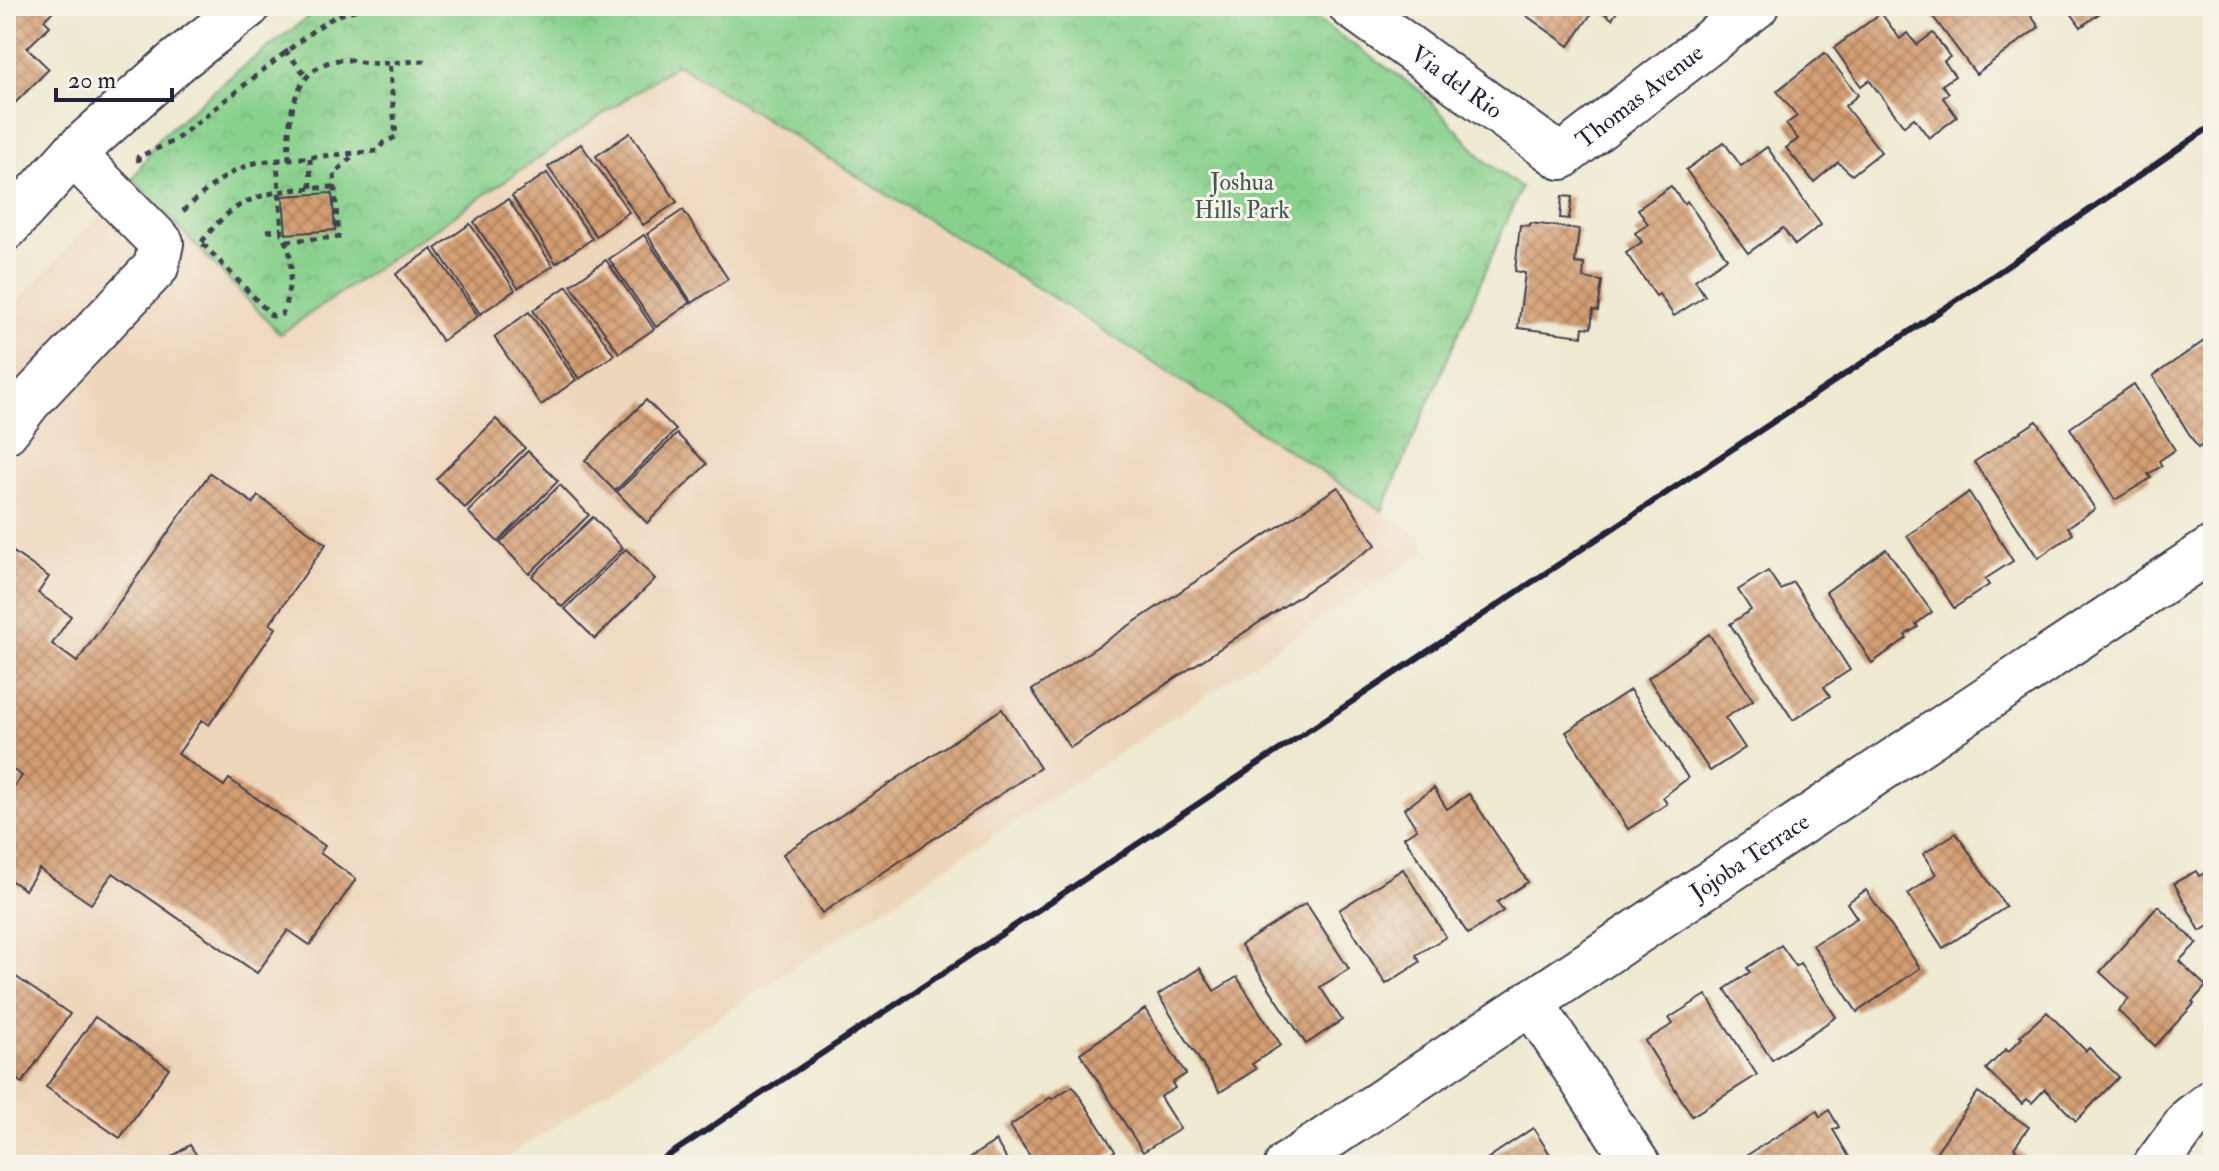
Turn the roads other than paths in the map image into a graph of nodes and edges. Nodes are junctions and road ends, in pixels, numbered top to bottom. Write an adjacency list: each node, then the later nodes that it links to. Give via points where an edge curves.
1 (248, 6): 4 (street)
2 (1351, 6): 5 (street, Via del Rio)
3 (1756, 6): 5 (street, Thomas Avenue)
4 (73, 154): 6 (street); 7 (street, via 161,243 159,255 156,267)
5 (1561, 157)
6 (6, 228)
7 (6, 431)
8 (2213, 548): 9 (street, Jojoba Terrace)
9 (1531, 1002): 11 (street, Jojoba Terrace); 12 (street)
10 (2213, 1101): 13 (street, via 2190,1119)
11 (1287, 1165)
12 (1638, 1165)
13 (2156, 1165)

